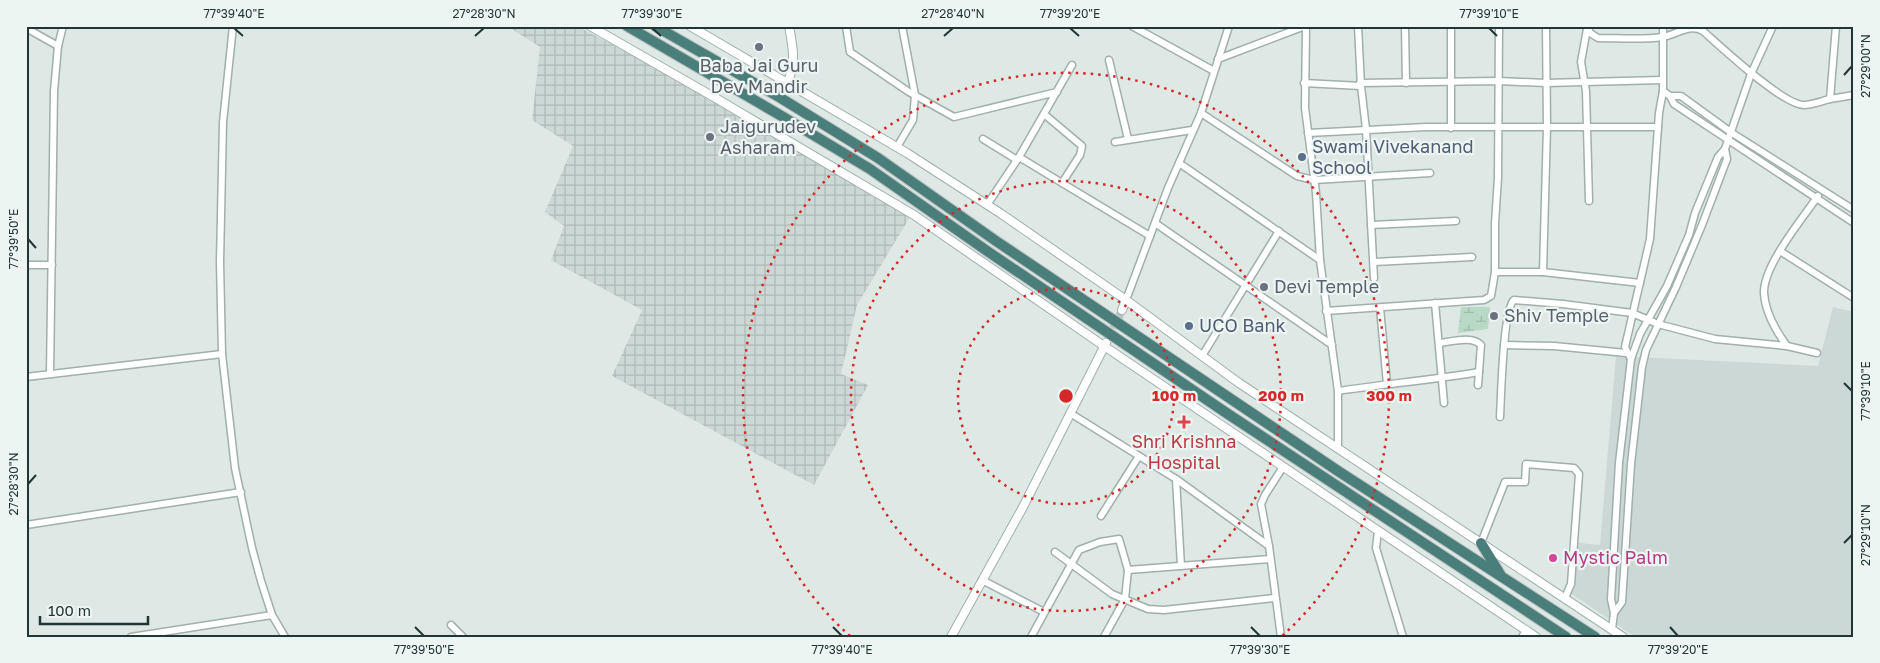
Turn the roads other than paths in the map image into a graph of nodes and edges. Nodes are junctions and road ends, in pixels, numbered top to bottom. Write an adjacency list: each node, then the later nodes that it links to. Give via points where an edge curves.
1 (63, 26): 26 (street)
2 (233, 26): 110 (street, via 223,122)
3 (590, 26): 104 (street, via 914,215)
4 (627, 26): 162 (highway, via 862,164 1205,398)
5 (655, 26): 142 (highway, via 832,128 1142,340)
6 (690, 26): 34 (street)
7 (789, 26): 34 (street, via 794,55)
8 (846, 26): 43 (street, via 850,52)
9 (902, 26): 43 (street)
10 (1132, 26): 24 (street)
11 (1229, 26): 27 (street)
12 (1305, 26): 27 (street); 38 (street)
13 (1358, 26): 40 (street)
14 (1405, 26): 37 (street)
15 (1452, 26): 35 (street)
16 (1498, 26): 33 (street)
17 (1546, 26): 39 (street)
18 (1663, 26): 25 (street)
19 (1773, 26): 31 (street)
20 (1836, 26): 46 (street)
21 (1587, 27): 25 (street, via 1598,38); 36 (street, via 1581,62)
22 (1691, 27): 25 (street); 31 (street, via 1703,31)
23 (26, 28): 26 (street)
24 (1142, 29): 30 (street)
25 (1663, 37): 32 (street)
26 (58, 46): 87 (street, via 54,91)
27 (1218, 59): 30 (street)
28 (1109, 60): 58 (street)
29 (1072, 65): 42 (street)
30 (1214, 71): 47 (street)
31 (1751, 74): 46 (street, via 1793,103 1804,105); 57 (street)
32 (1662, 80): 36 (street); 41 (street)
33 (1498, 81): 35 (street); 39 (street); 50 (street)
34 (788, 82): 62 (street)
35 (1452, 82): 37 (street); 53 (street)
36 (1586, 82): 39 (street); 49 (street)
37 (1406, 83): 40 (street)
38 (1304, 84): 40 (street); 56 (street)
39 (1546, 84): 51 (street)
40 (1360, 85): 54 (street)
41 (1663, 91): 45 (street); 52 (street)
42 (1056, 92): 43 (street, via 954,117); 48 (street)
43 (915, 95): 62 (street, via 913,120)
44 (1854, 95): 46 (street)
45 (1670, 96): 57 (street, via 1681,96); 60 (street, via 1674,104)
46 (1830, 99)
47 (1200, 113): 55 (street); 68 (street, via 1297,176)
48 (1044, 114): 64 (street); 69 (street, via 1082,146 1080,155)
49 (1588, 126): 51 (street); 52 (street); 72 (street)
50 (1497, 127): 51 (street); 53 (street); 89 (street)
51 (1547, 127): 90 (street)
52 (1658, 127): 92 (street, via 1650,239)
53 (1451, 128): 54 (street)
54 (1366, 129): 56 (street); 67 (street)
55 (1192, 130): 58 (street); 65 (street)
56 (1308, 133): 68 (street)
57 (1732, 133): 60 (street); 70 (street)
58 (1128, 139): 61 (street)
59 (983, 140): 64 (street)
60 (1728, 141): 63 (street); 71 (street)
61 (1114, 142)
62 (897, 147): 73 (street)
63 (1726, 149): 74 (street, via 1718,157); 75 (street, via 1727,159)
64 (1018, 159): 69 (street); 73 (street)
65 (1179, 163): 78 (street); 81 (street)
66 (1430, 173): 67 (street)
67 (1368, 177): 68 (street); 80 (street)
68 (1314, 180): 85 (street)
69 (1062, 183): 82 (street)
70 (1823, 190): 71 (street); 76 (street)
71 (1817, 198): 79 (street); 83 (street)
72 (1589, 201)
73 (987, 205): 95 (street)
74 (1698, 206): 75 (street); 101 (street, via 1689,235)
75 (1707, 208): 102 (street)
76 (1854, 210)
77 (1456, 221): 80 (street)
78 (1155, 223): 82 (street); 93 (street)
79 (1854, 223)
80 (1372, 225): 86 (street)
81 (1279, 230): 85 (street); 93 (street)
82 (1150, 236): 95 (street)
83 (1780, 251): 94 (street); 107 (street, via 1765,280 1764,293 1772,322)
84 (1472, 257): 86 (street)
85 (1320, 260): 99 (street)
86 (1374, 262): 91 (street)
87 (52, 265): 88 (street); 114 (street)
88 (26, 266)
89 (1495, 272): 90 (street); 96 (street, via 1489,298)
90 (1543, 272): 92 (street)
91 (1374, 278)
92 (1640, 283): 100 (street)
93 (1246, 284): 105 (street); 111 (street)
94 (1854, 298)
95 (1126, 300): 98 (street); 111 (street)
96 (1434, 304): 97 (street); 103 (street)
97 (1380, 308): 99 (street); 117 (street)
98 (1122, 310)
99 (1326, 311): 105 (street)
100 (1632, 313): 101 (street); 106 (street, via 1514,300 1510,305); 108 (street)
101 (1649, 320): 102 (street); 112 (street)
102 (1658, 324): 107 (street, via 1715,339); 124 (street, via 1642,367)
103 (1439, 343): 113 (street, via 1477,341 1481,345); 116 (street)
104 (1105, 345): 121 (street); 127 (street)
105 (1332, 345): 119 (street)
106 (1504, 345): 108 (street); 122 (street)
107 (1787, 346): 109 (street)
108 (1626, 353): 112 (street)
109 (1817, 353)
110 (222, 354): 114 (street); 129 (street, via 235,468)
111 (1202, 356): 125 (street)
112 (1631, 359): 123 (street)
113 (1479, 372): 116 (street); 118 (street)
114 (50, 374): 115 (street)
115 (26, 378)
116 (1442, 379): 117 (street); 120 (street)
117 (1387, 384): 119 (street)
118 (1478, 385)
119 (1338, 391): 125 (street)
120 (1444, 403)
121 (1070, 413): 126 (street); 143 (street)
122 (1500, 417)
123 (1624, 423): 124 (street); 136 (street)
124 (1636, 425): 138 (street)
125 (1338, 449): 133 (street)
126 (1139, 456): 128 (street); 130 (street)
127 (1283, 467): 132 (street); 134 (street, via 1261,504)
128 (1176, 479): 134 (street); 140 (street)
129 (241, 492): 131 (street); 149 (street, via 252,548)
130 (1102, 516)
131 (26, 525)
132 (1378, 531): 152 (street); 160 (street, via 1376,548)
133 (1481, 543): 142 (highway); 145 (street); 145 (street, via 1505,482 1525,482 1526,464 1574,468 1579,474 1571,584)
134 (1269, 546): 137 (street)
135 (1054, 552): 139 (street)
136 (1613, 558): 138 (street); 148 (street, via 1611,599)
137 (1270, 559): 140 (street); 144 (street)
138 (1625, 559): 148 (street, via 1622,602)
139 (1070, 564): 141 (street, via 1079,550 1119,539); 146 (street, via 1112,594); 147 (street)
140 (1180, 566): 141 (street)
141 (1128, 570): 146 (street)
142 (1502, 577): 163 (highway)
143 (982, 580): 147 (street); 156 (street)
144 (1275, 598): 146 (street, via 1164,610 1148,609); 159 (street)
145 (1565, 598): 151 (street)
146 (1125, 599): 158 (street)
147 (1044, 612): 157 (street)
148 (1614, 613): 151 (street)
149 (272, 615): 153 (street); 154 (street)
150 (451, 625): 155 (street)
151 (1612, 629): 164 (street)
152 (1524, 634): 161 (street)
153 (131, 637)
154 (285, 637)
155 (463, 637)
156 (951, 637)
157 (1031, 637)
158 (1104, 637)
159 (1281, 637)
160 (1403, 637)
161 (1536, 637)
162 (1566, 637)
163 (1595, 637)
164 (1623, 637)

